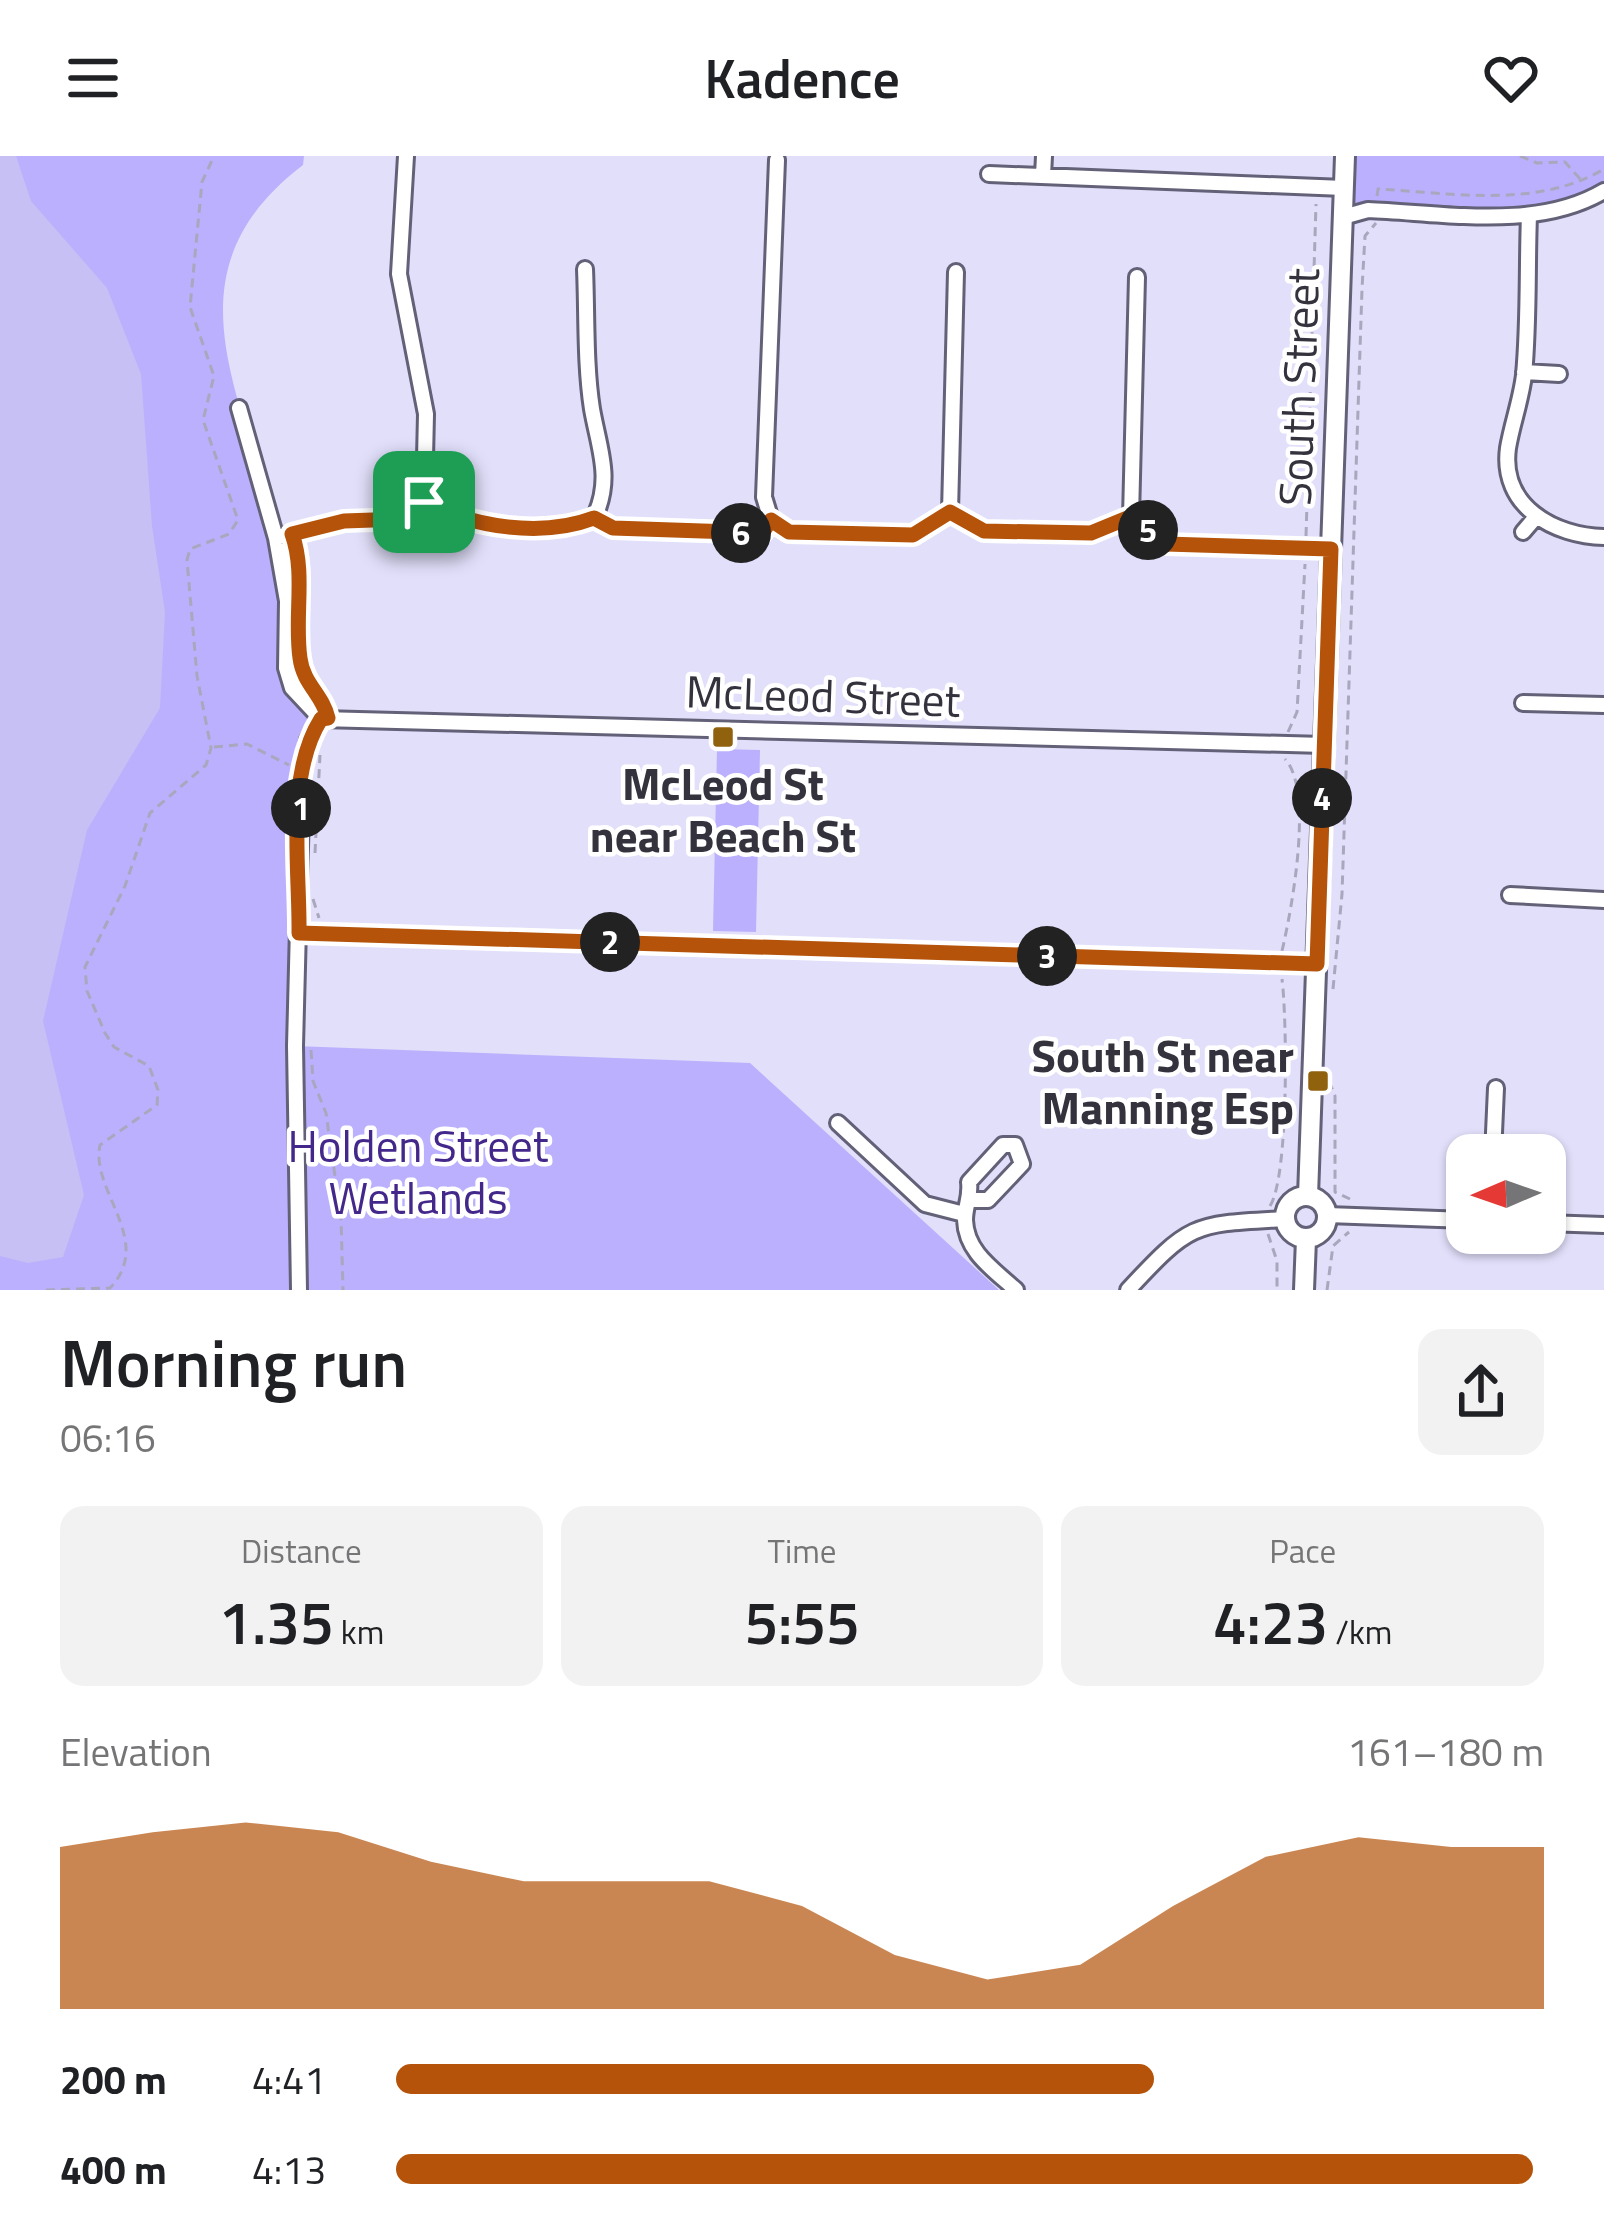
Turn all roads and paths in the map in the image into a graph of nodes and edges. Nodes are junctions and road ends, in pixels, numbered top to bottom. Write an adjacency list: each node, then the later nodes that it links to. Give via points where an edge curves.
1 (214, 156): 39 (path, via 202,182 190,307 214,376 203,420 238,520 229,534 190,549 187,560)
2 (406, 156): 23 (street, via 399,274 426,414)
3 (1044, 156): 9 (street)
4 (1345, 156): 11 (street, South Street)
5 (1520, 156): 10 (path, via 1565,162)
6 (780, 158): 28 (street, via 764,496)
7 (1604, 169): 10 (path)
8 (989, 174): 9 (street)
9 (1043, 176): 11 (street)
10 (1582, 182): 12 (path, via 1526,195)
11 (1344, 188): 16 (street, South Street)
12 (1378, 190)
13 (1604, 191): 15 (street, via 1574,209)
14 (1377, 210): 15 (street); 16 (street); 48 (path, via 1363,271)
15 (1528, 215): 20 (street)
16 (1343, 218): 34 (street, South Street)
17 (584, 269): 26 (street, via 592,409 604,452 604,496)
18 (956, 272): 24 (street)
19 (1137, 278): 25 (street)
20 (1524, 373): 21 (street); 27 (street, via 1507,454 1513,488)
21 (1558, 374)
22 (239, 408): 33 (street)
23 (424, 502): 26 (street, via 464,523 569,527); 33 (street, via 402,519 344,521)
24 (950, 512): 25 (street, via 984,531 1091,533); 28 (street, via 913,535 789,532)
25 (1130, 517): 34 (street, via 1166,544)
26 (594, 518): 29 (street)
27 (1535, 518): 31 (street); 32 (street, via 1571,536)
28 (771, 520): 30 (street, via 762,533)
29 (636, 529): 30 (path)
30 (710, 532)
31 (1523, 532)
32 (1604, 537)
33 (276, 538): 37 (street, via 287,601 286,668 292,688)
34 (1331, 549): 38 (street, South Street)
35 (1523, 703): 36 (street)
36 (1604, 705)
37 (324, 719): 38 (street, McLeod Street); 40 (street, via 308,740); 41 (path)
38 (1324, 745): 47 (street, South Street)
39 (211, 748): 40 (path, via 247,744); 62 (path, via 206,764 150,813 85,967 105,1034 148,1066 158,1090 157,1105 100,1145 95,1166 124,1226 123,1270 116,1284)
40 (302, 769): 45 (street)
41 (315, 864)
42 (1510, 896): 44 (street)
43 (313, 898): 46 (path)
44 (1604, 900)
45 (299, 933): 46 (street); 63 (street)
46 (320, 933): 47 (street)
47 (1317, 964): 54 (street, South Street)
48 (1332, 1004)
49 (309, 1034): 64 (path, via 340,1218)
50 (1325, 1072): 56 (path, via 1335,1096 1335,1192 1351,1200)
51 (1496, 1088): 53 (street)
52 (838, 1123): 65 (street, via 925,1204 968,1207 969,1246)
53 (1494, 1134)
54 (1308, 1196): 55 (street); 57 (street, via 1288,1205)
55 (1327, 1215): 56 (street); 61 (street, via 1322,1232)
56 (1351, 1216): 58 (street); 68 (path, via 1350,1230 1333,1246)
57 (1285, 1219): 61 (street, via 1292,1234); 66 (street, via 1196,1226)
58 (1446, 1219)
59 (1566, 1224): 60 (street)
60 (1604, 1225)
61 (1306, 1239): 67 (street)
62 (46, 1290)
63 (299, 1290)
64 (343, 1290)
65 (1016, 1290)
66 (1129, 1290)
67 (1304, 1290)
68 (1327, 1290)

